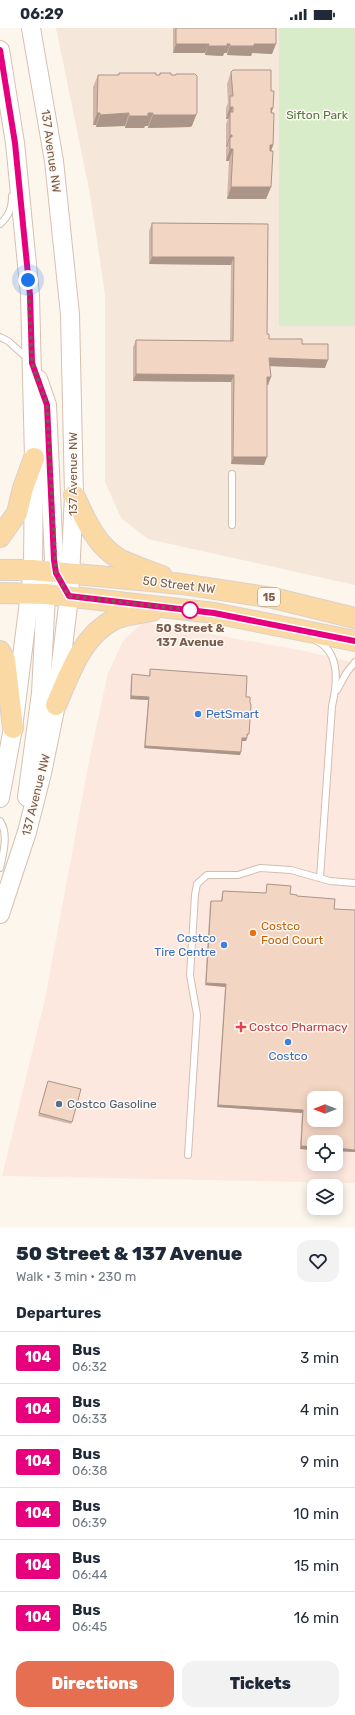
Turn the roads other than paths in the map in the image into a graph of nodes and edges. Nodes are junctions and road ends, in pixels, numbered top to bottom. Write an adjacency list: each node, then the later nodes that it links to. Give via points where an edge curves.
1 (30, 28): 9 (main road, 137 Avenue NW, via 54,161 70,314)
2 (0, 50): 3 (main road)
3 (15, 143): 4 (lane, via 10,211); 6 (main road, via 30,295)
4 (0, 224)
5 (0, 337): 6 (lane, via 23,353)
6 (32, 363): 7 (main road); 14 (main road, via 47,405)
7 (34, 458): 11 (main road, via 17,513); 13 (main road)
8 (232, 474): 10 (lane)
9 (74, 495): 14 (main road, 137 Avenue NW); 15 (main road, via 94,536 118,557)
10 (232, 525)
11 (0, 537)
12 (0, 570): 13 (main road, 50 Street NW)
13 (33, 570): 14 (main road, 50 Street NW); 17 (main road)
14 (63, 574): 15 (main road, 50 Street NW); 18 (main road, 137 Avenue NW)
15 (182, 584): 20 (main road, 50 Street NW / 15, via 273,598)
16 (0, 593): 17 (main road, 50 Street NW)
17 (38, 594): 18 (main road, 50 Street NW); 27 (main road); 30 (main road, via 41,694 27,790)
18 (69, 596): 19 (main road, 50 Street NW); 26 (main road, 137 Avenue NW)
19 (169, 608): 21 (main road, 50 Street NW / 15, via 214,613); 26 (main road, via 114,619 101,628 80,652)
20 (355, 618)
21 (257, 622): 22 (main road, 50 Street NW / 15); 25 (lane, via 324,645 334,662)
22 (355, 641)
23 (0, 650): 27 (main road, via 4,660)
24 (355, 662): 25 (lane, via 346,672)
25 (336, 691): 32 (lane, via 332,706)
26 (56, 705): 30 (main road, 137 Avenue NW)
27 (13, 728): 28 (main road)
28 (0, 798)
29 (0, 822): 31 (lane, via 3,826 4,840)
30 (28, 832): 34 (main road, 137 Avenue NW)
31 (0, 868)
32 (320, 878): 33 (lane); 35 (lane, via 290,870 260,868 238,875 211,873 197,884 190,974 197,1015)
33 (355, 884)
34 (0, 914)
35 (188, 1155)

